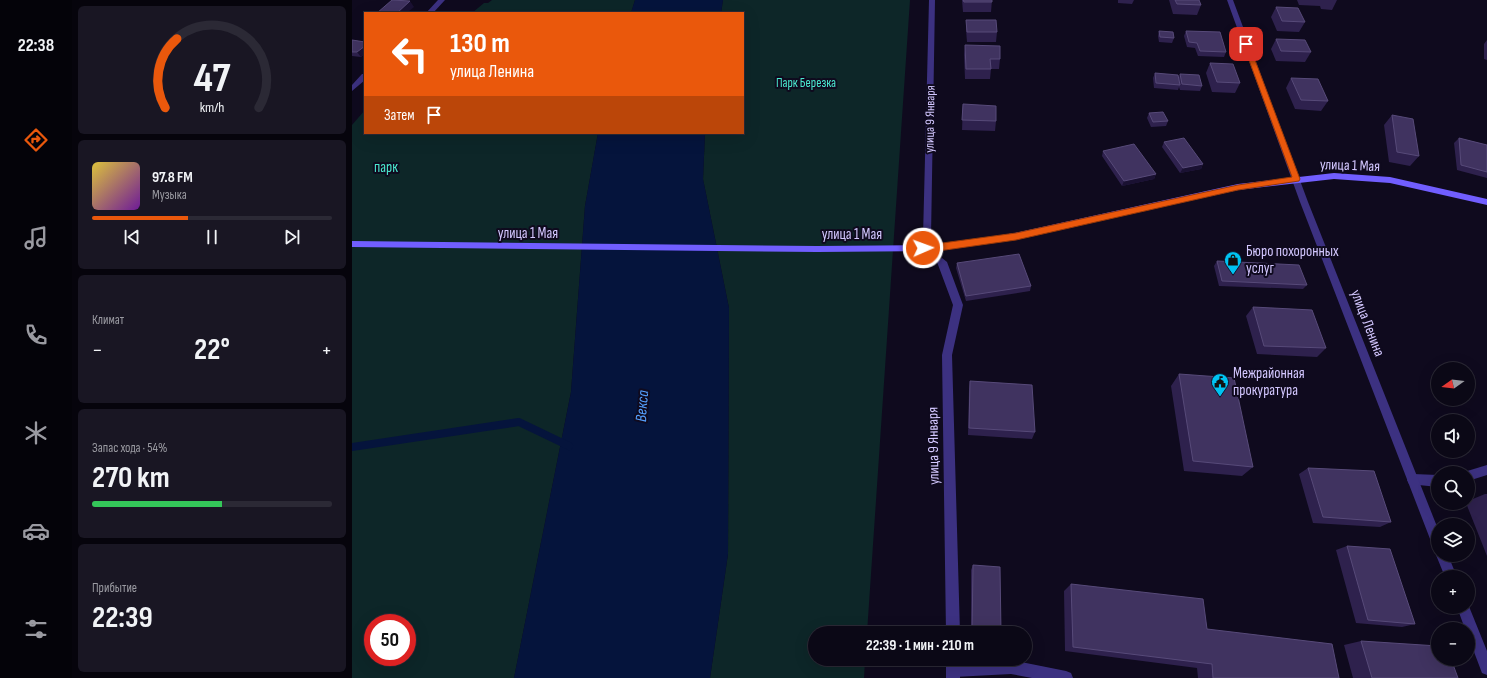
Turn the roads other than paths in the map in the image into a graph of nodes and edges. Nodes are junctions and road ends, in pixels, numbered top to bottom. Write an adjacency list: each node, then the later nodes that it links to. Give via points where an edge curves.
1 (442, 0): 4 (street)
2 (932, 0): 9 (street, улица 9 Января)
3 (1230, 0): 7 (street, улица Ленина)
4 (430, 12)
5 (364, 77): 6 (street)
6 (352, 89)
7 (1296, 179): 8 (main road, улица 1 Мая, via 1334,176 1390,180); 10 (main road, улица 1 Мая, via 1238,188 1016,236 938,248); 14 (street, улица Ленина)
8 (1487, 202)
9 (927, 237)
10 (352, 244)
11 (942, 262): 18 (street, улица 9 Января, via 958,305 947,355)
12 (1487, 470): 13 (street)
13 (1475, 474)
14 (1413, 480): 15 (street); 16 (street, улица Ленина)
15 (1431, 481)
16 (1431, 526)
17 (1467, 614): 19 (street)
18 (953, 626)
19 (1482, 642): 20 (street)
20 (1487, 668)
21 (954, 669): 22 (street, via 1011,667)
22 (1066, 678)

